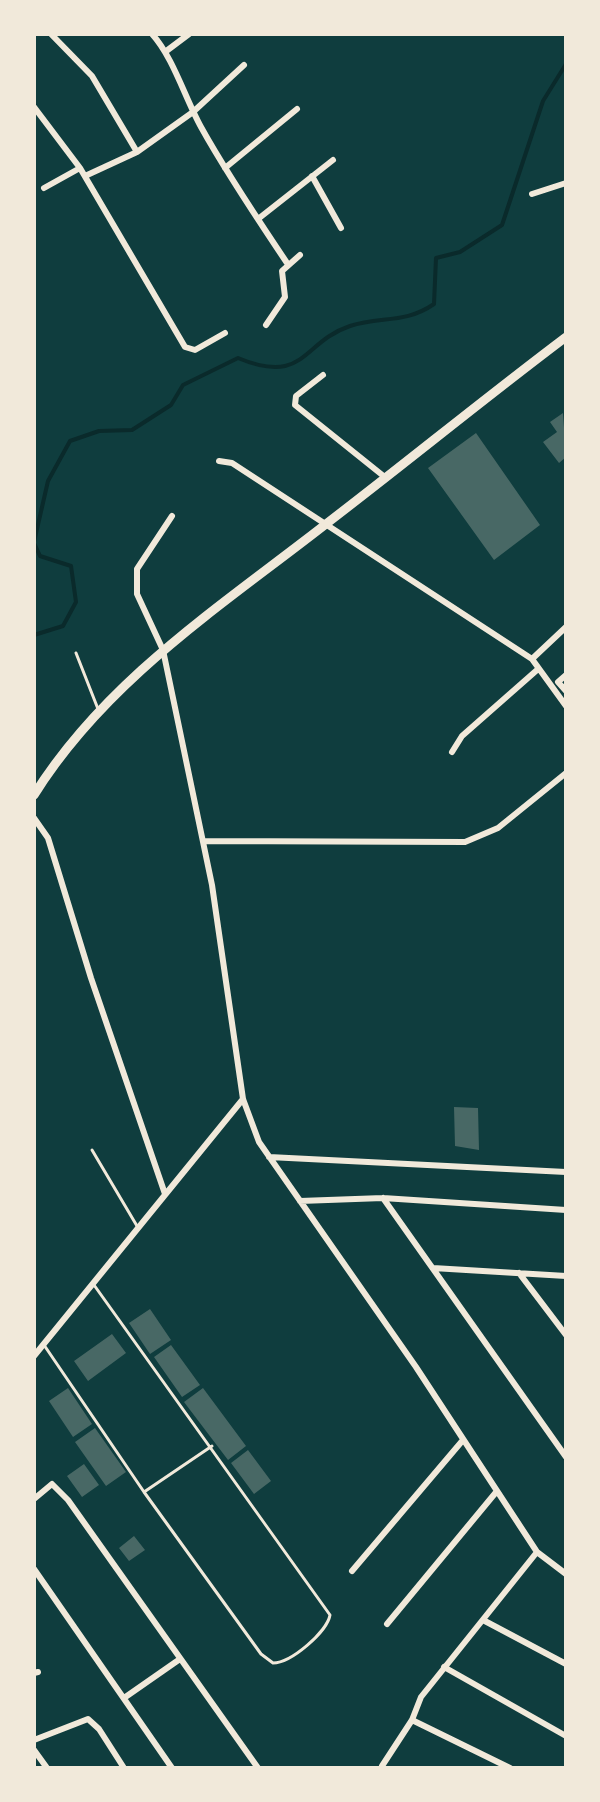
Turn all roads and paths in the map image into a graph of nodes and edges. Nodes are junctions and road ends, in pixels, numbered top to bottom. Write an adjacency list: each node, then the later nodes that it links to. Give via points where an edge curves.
1 (51, 34): 9 (street, via 92,76)
2 (152, 34): 4 (street)
3 (189, 34): 4 (street)
4 (165, 52): 8 (street)
5 (244, 65): 8 (street)
6 (34, 107): 11 (street)
7 (297, 109): 12 (street)
8 (193, 112): 9 (street); 12 (street)
9 (137, 152): 13 (street)
10 (333, 160): 14 (street)
11 (80, 168): 13 (street); 16 (street)
12 (225, 168): 18 (street)
13 (85, 176): 23 (street, via 185,347 195,350)
14 (312, 176): 18 (street); 19 (street)
15 (566, 183): 17 (street)
16 (44, 188)
17 (532, 194)
18 (258, 219): 21 (street)
19 (341, 228)
20 (300, 255): 21 (street)
21 (287, 263): 22 (street, via 281,278 285,297)
22 (266, 325)
23 (225, 333)
24 (566, 337): 27 (main road)
25 (323, 375): 27 (street, via 296,396 295,405)
26 (219, 461): 29 (street, via 232,463)
27 (386, 478): 29 (main road)
28 (172, 516): 31 (street, via 134,579)
29 (328, 523): 31 (main road); 33 (street)
30 (566, 627): 33 (street)
31 (163, 650): 38 (main road); 43 (street)
32 (76, 653): 38 (lane)
33 (532, 659): 34 (street)
34 (537, 670): 37 (street); 39 (street, via 462,736)
35 (566, 675): 36 (street, via 558,682)
36 (566, 691)
37 (566, 706)
38 (98, 709): 41 (main road)
39 (452, 752)
40 (566, 773): 43 (street, via 498,828 465,842)
41 (34, 795)
42 (34, 818): 48 (street, via 48,838)
43 (203, 841): 44 (street)
44 (243, 1099): 46 (street); 48 (street)
45 (92, 1150): 52 (lane)
46 (269, 1157): 47 (street); 50 (street)
47 (566, 1172)
48 (165, 1194): 52 (street)
49 (383, 1198): 50 (street); 51 (street); 53 (street)
50 (300, 1201): 60 (street)
51 (566, 1210)
52 (137, 1226): 56 (street)
53 (433, 1268): 54 (street); 62 (street)
54 (519, 1273): 55 (street); 57 (street)
55 (566, 1276)
56 (94, 1285): 58 (street); 61 (lane)
57 (566, 1335)
58 (44, 1345): 59 (street); 64 (lane)
59 (34, 1356)
60 (463, 1440): 63 (street); 68 (street)
61 (212, 1446): 64 (lane); 64 (lane, via 330,1615 327,1625 286,1660 273,1663 261,1654)
62 (566, 1457)
63 (497, 1491): 66 (street); 71 (street)
64 (144, 1492)
65 (34, 1499): 72 (street, via 52,1484 59,1490)
66 (537, 1552): 69 (street); 70 (street)
67 (34, 1569): 75 (street)
68 (352, 1571)
69 (565, 1575)
70 (483, 1620): 73 (street); 74 (street)
71 (387, 1624)
72 (180, 1659): 75 (street); 84 (street)
73 (566, 1664)
74 (444, 1667): 76 (street, via 421,1697); 77 (street)
75 (124, 1698): 83 (street)
76 (412, 1720): 80 (street); 85 (street)
77 (566, 1736)
78 (34, 1740): 82 (street, via 88,1719)
79 (34, 1750): 81 (street)
80 (382, 1766)
81 (47, 1768)
82 (124, 1768)
83 (172, 1768)
84 (258, 1768)
85 (510, 1768)

